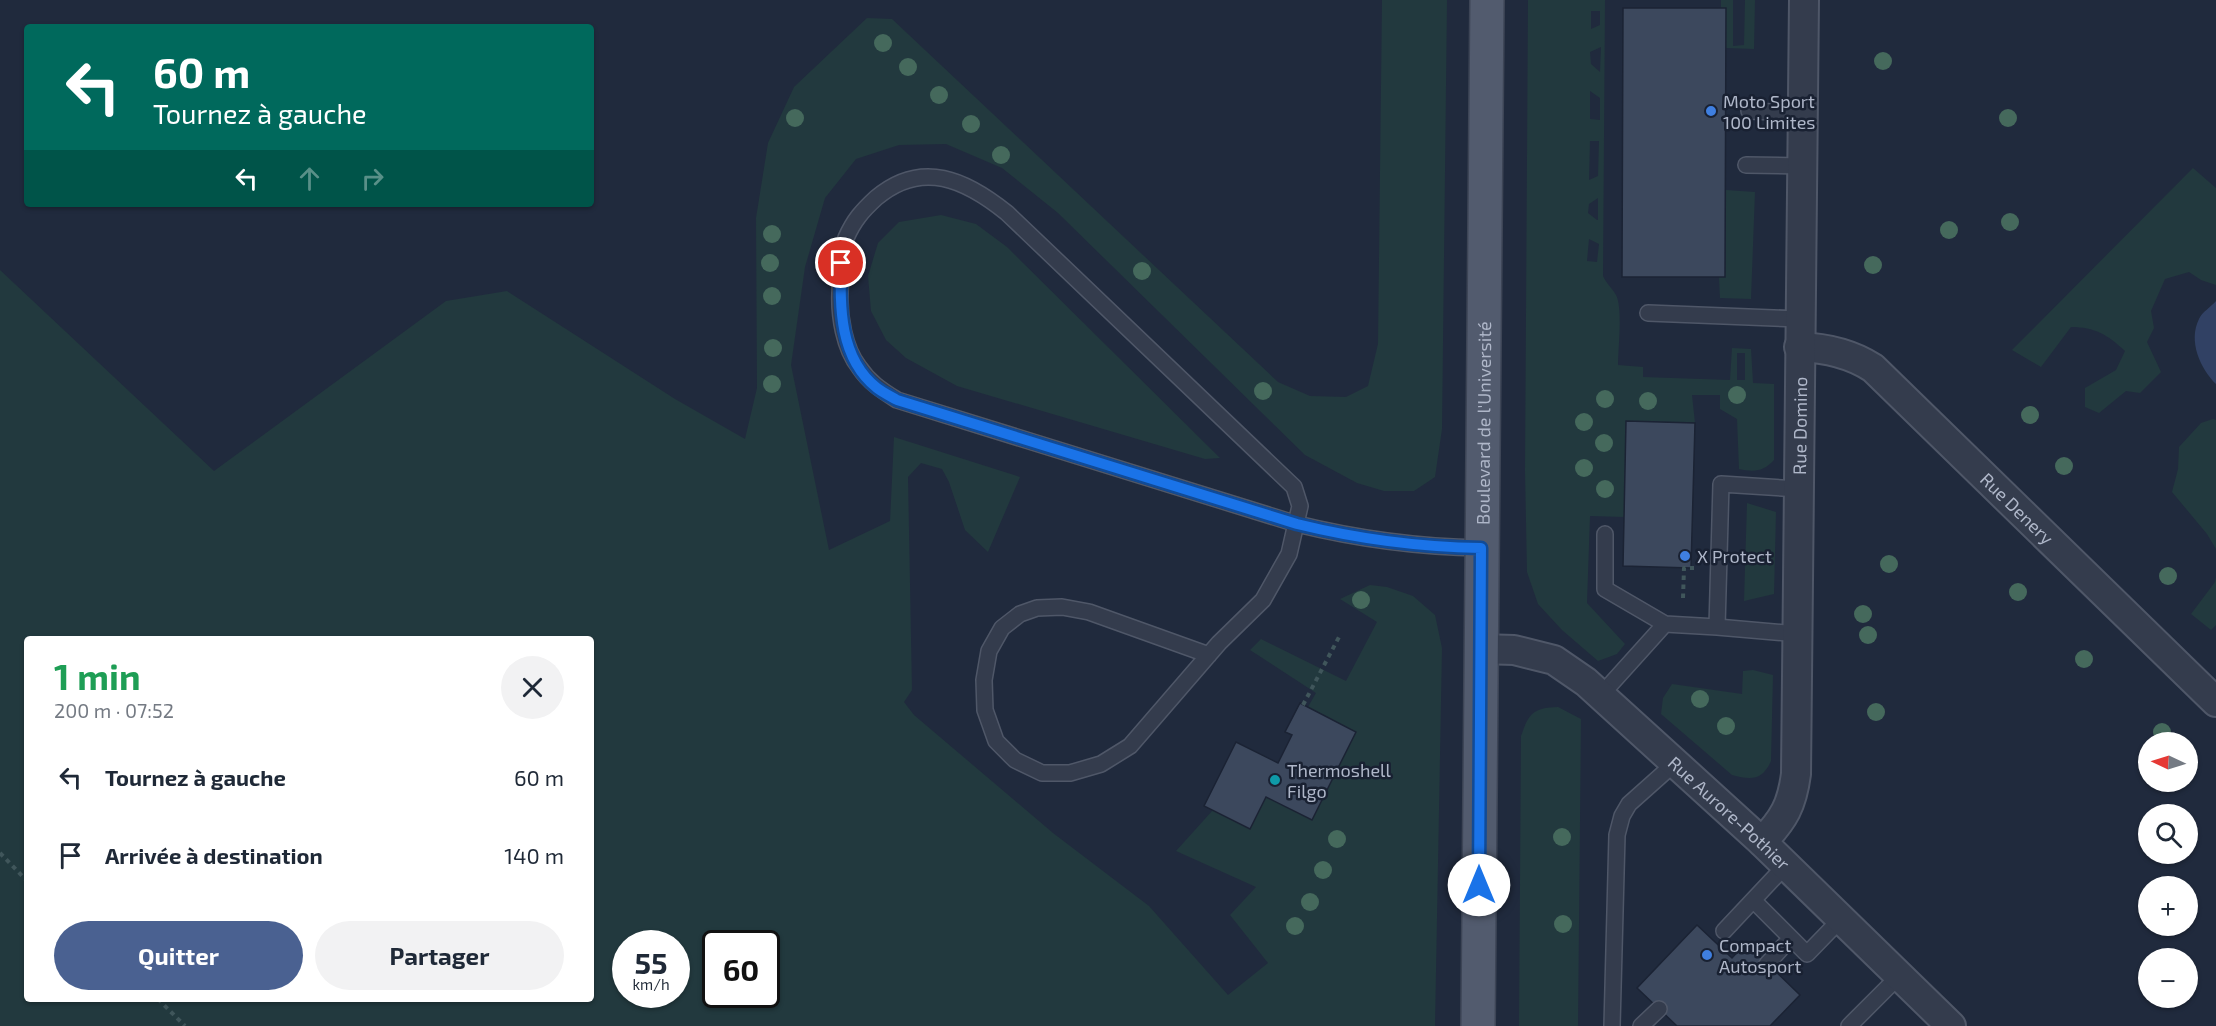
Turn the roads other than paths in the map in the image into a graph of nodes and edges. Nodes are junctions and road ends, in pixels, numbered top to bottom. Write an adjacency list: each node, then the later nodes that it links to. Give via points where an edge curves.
1 (1487, 0): 13 (main road, Boulevard de l'Université)
2 (1804, 0): 4 (street, Rue Domino)
3 (1749, 111): 4 (lane)
4 (1803, 112): 6 (street, Rue Domino)
5 (1746, 165): 6 (lane)
6 (1802, 166): 8 (street, Rue Domino)
7 (1648, 313): 8 (lane)
8 (1800, 319): 9 (street, Rue Domino)
9 (1799, 347): 10 (street, Rue Domino); 20 (street, Rue Denery, via 1831,350 1873,368)
10 (1799, 489): 15 (lane, via 1721,484); 16 (street, Rue Domino)
11 (1297, 524): 11 (lane, via 897,400 876,387 857,365 846,339 840,307 841,263 846,240 859,213 886,190 908,178 958,182 984,194 1294,487 1300,506); 13 (lane, via 1392,543); 18 (lane, via 1289,554 1263,600)
12 (1605, 534): 14 (lane, via 1605,589)
13 (1481, 548): 17 (main road, Boulevard de l'Université)
14 (1665, 624): 15 (lane); 19 (lane)
15 (1717, 627): 16 (lane)
16 (1798, 634): 22 (street, Rue Domino, via 1794,790 1784,816)
17 (1480, 649): 19 (street, Rue Aurore-Pothier, via 1514,650 1554,660); 31 (main road, Boulevard de l'Université)
18 (1209, 655): 18 (lane, via 1130,746 1101,764 1070,773 1042,773 1015,760 996,741 985,710 984,680 989,651 1002,628 1020,614 1037,608 1089,612)
19 (1601, 695): 21 (street, Rue Aurore-Pothier)
20 (2216, 702)
21 (1675, 763): 22 (street, Rue Aurore-Pothier); 32 (lane, via 1629,804 1617,835)
22 (1762, 842): 23 (street, Rue Aurore-Pothier)
23 (1786, 865): 24 (lane); 25 (street, Rue Aurore-Pothier)
24 (1753, 900): 26 (lane); 27 (lane)
25 (1841, 919): 27 (lane, via 1807,954); 29 (street, Rue Aurore-Pothier)
26 (1724, 931)
27 (1791, 938): 28 (lane)
28 (1767, 964)
29 (1899, 976): 34 (lane); 35 (street, Rue Aurore-Pothier)
30 (1659, 1009): 33 (lane)
31 (1478, 1026)
32 (1612, 1026)
33 (1641, 1026)
34 (1849, 1026)
35 (1951, 1026)

